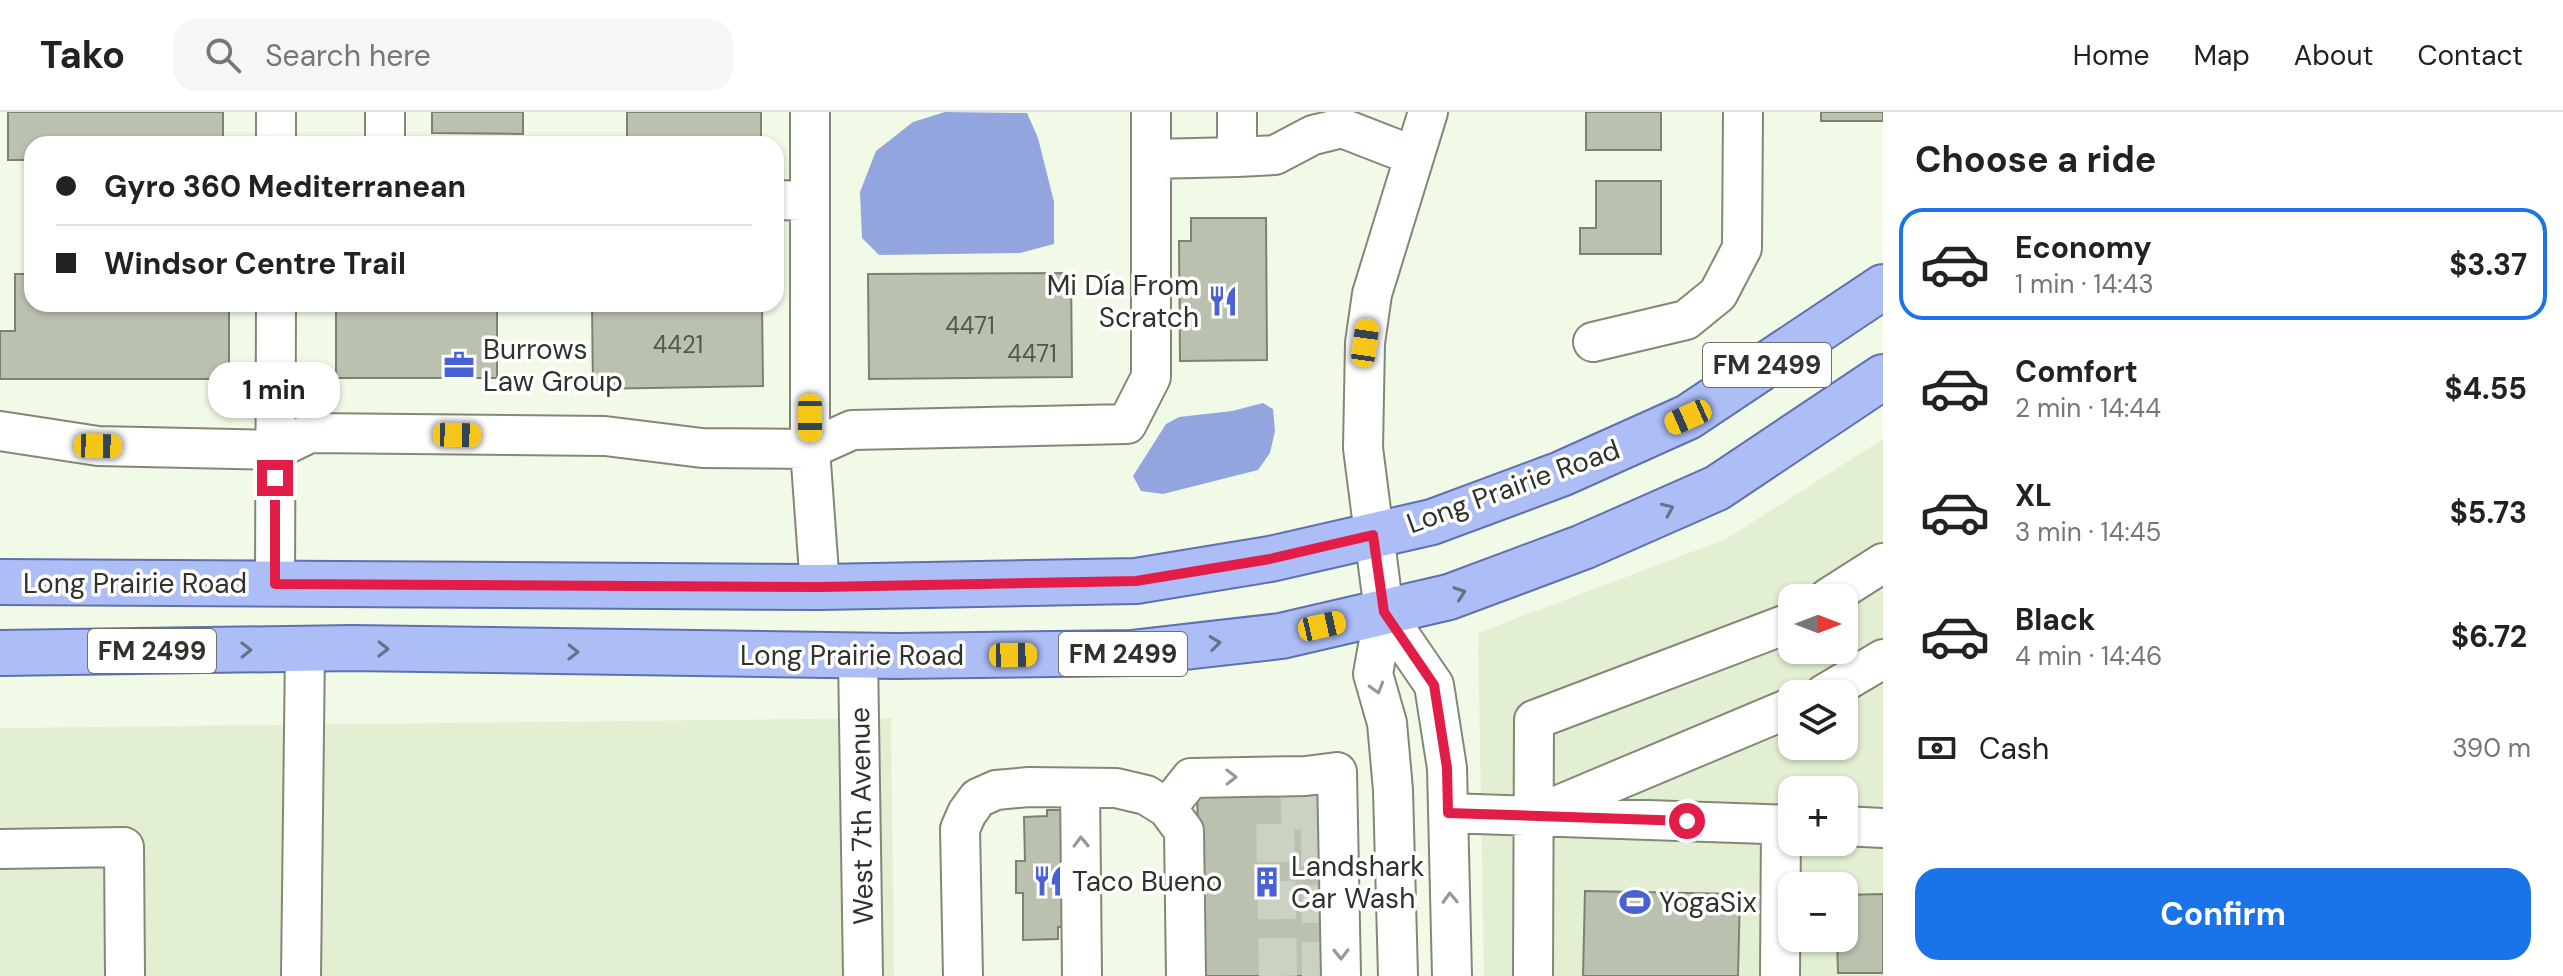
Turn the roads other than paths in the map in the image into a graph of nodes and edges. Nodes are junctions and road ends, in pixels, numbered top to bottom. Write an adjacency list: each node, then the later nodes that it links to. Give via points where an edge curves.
1 (276, 112): 8 (street)
2 (385, 112): 9 (street)
3 (810, 112): 13 (street)
4 (1151, 112): 12 (street)
5 (1237, 112): 11 (street)
6 (1428, 112): 10 (street)
7 (1743, 112): 16 (street, via 1742,248 1718,294 1686,320)
8 (276, 136)
9 (385, 136)
10 (1414, 156): 11 (street, via 1342,128 1313,135 1275,155); 21 (street, via 1372,294 1365,343 1363,448)
11 (1237, 157): 12 (street)
12 (1151, 159): 19 (street, via 1151,377 1127,424 852,430)
13 (793, 201): 19 (street)
14 (1883, 287): 21 (main road, Long Prairie Road / FM 2499, via 1688,417 1561,474 1432,522)
15 (276, 312): 20 (street)
16 (1593, 342)
17 (1883, 377): 27 (main road, Long Prairie Road / FM 2499, one-way to 17, via 1449,597 1583,547 1717,488)
18 (0, 431): 20 (street, via 98,446)
19 (810, 449): 20 (street, via 702,448 605,436 310,433); 26 (street)
20 (275, 450): 24 (street)
21 (1373, 535): 26 (main road, Long Prairie Road / FM 2499, via 1136,581); 27 (street)
22 (1883, 563): 25 (street)
23 (0, 582): 24 (main road, Long Prairie Road / FM 2499)
24 (275, 584): 26 (main road, Long Prairie Road / FM 2499)
25 (1850, 584)
26 (820, 587)
27 (1384, 612): 31 (main road, Long Prairie Road / FM 2499, one-way to 27, via 1131,653 1281,636); 37 (street, via 1434,685); 51 (street, one-way to 51, via 1373,674 1387,723 1393,790)
28 (1778, 627): 38 (street, via 1534,720)
29 (305, 649): 30 (main road, Long Prairie Road / FM 2499, one-way to 29); 31 (main road, Long Prairie Road / FM 2499, one-way to 31); 45 (street)
30 (0, 653)
31 (858, 656): 46 (street, West 7th Avenue)
32 (1883, 659): 33 (street)
33 (1848, 680)
34 (1778, 713): 38 (street)
35 (1080, 788): 36 (street, via 1116,788 1146,795); 47 (street, via 996,790 978,798 967,813 960,829); 48 (street, one-way to 35)
36 (1167, 808): 49 (street, via 1184,831); 50 (street, one-way to 50, via 1191,778 1337,772)
37 (1448, 813): 38 (street); 52 (street, one-way to 37)
38 (1532, 816): 39 (street); 53 (street)
39 (1778, 824)
40 (1858, 827): 41 (street)
41 (1883, 828)
42 (0, 849): 44 (street, via 124,847)
43 (1785, 856): 54 (street)
44 (125, 976)
45 (301, 976)
46 (863, 976)
47 (963, 976)
48 (1082, 976)
49 (1186, 976)
50 (1341, 976)
51 (1398, 976)
52 (1452, 976)
53 (1533, 976)
54 (1780, 976)

